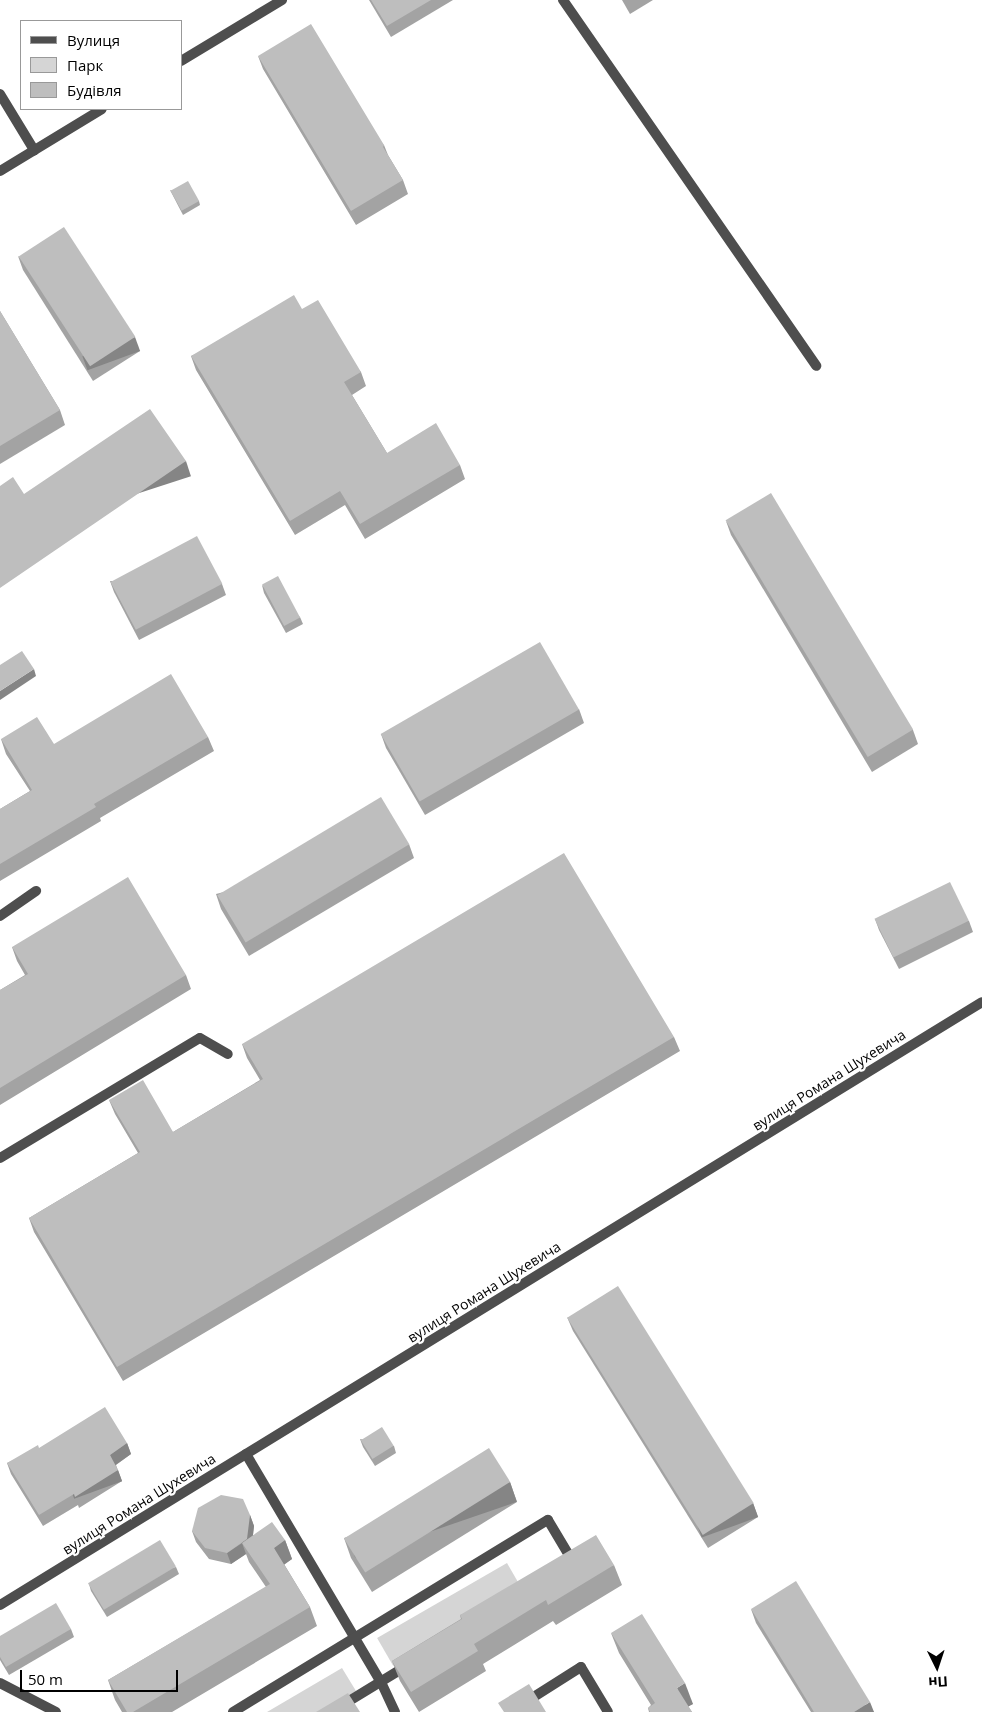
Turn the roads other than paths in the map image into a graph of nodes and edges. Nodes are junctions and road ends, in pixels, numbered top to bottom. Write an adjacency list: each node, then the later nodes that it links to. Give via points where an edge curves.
1 (282, 0): 3 (street)
2 (563, 0): 8 (street)
3 (182, 60)
4 (0, 94): 6 (street)
5 (100, 110): 6 (street)
6 (34, 150): 7 (street)
7 (0, 171)
8 (816, 366)
9 (36, 892): 10 (street)
10 (0, 916)
11 (982, 1002): 14 (street, вулиця Романа Шухевича)
12 (228, 1054): 13 (street, via 200,1038)
13 (0, 1158)
14 (246, 1454): 16 (street, вулиця Романа Шухевича); 17 (street)
15 (565, 1566): 17 (street, via 574,1561 548,1520)
16 (0, 1605)
17 (353, 1637): 19 (street); 22 (street)
18 (414, 1661): 19 (street)
19 (381, 1682): 23 (street); 24 (street)
20 (0, 1683): 21 (street)
21 (56, 1712)
22 (233, 1712)
23 (331, 1712)
24 (395, 1712)
25 (510, 1712): 26 (street, via 582,1667)
26 (608, 1712)

